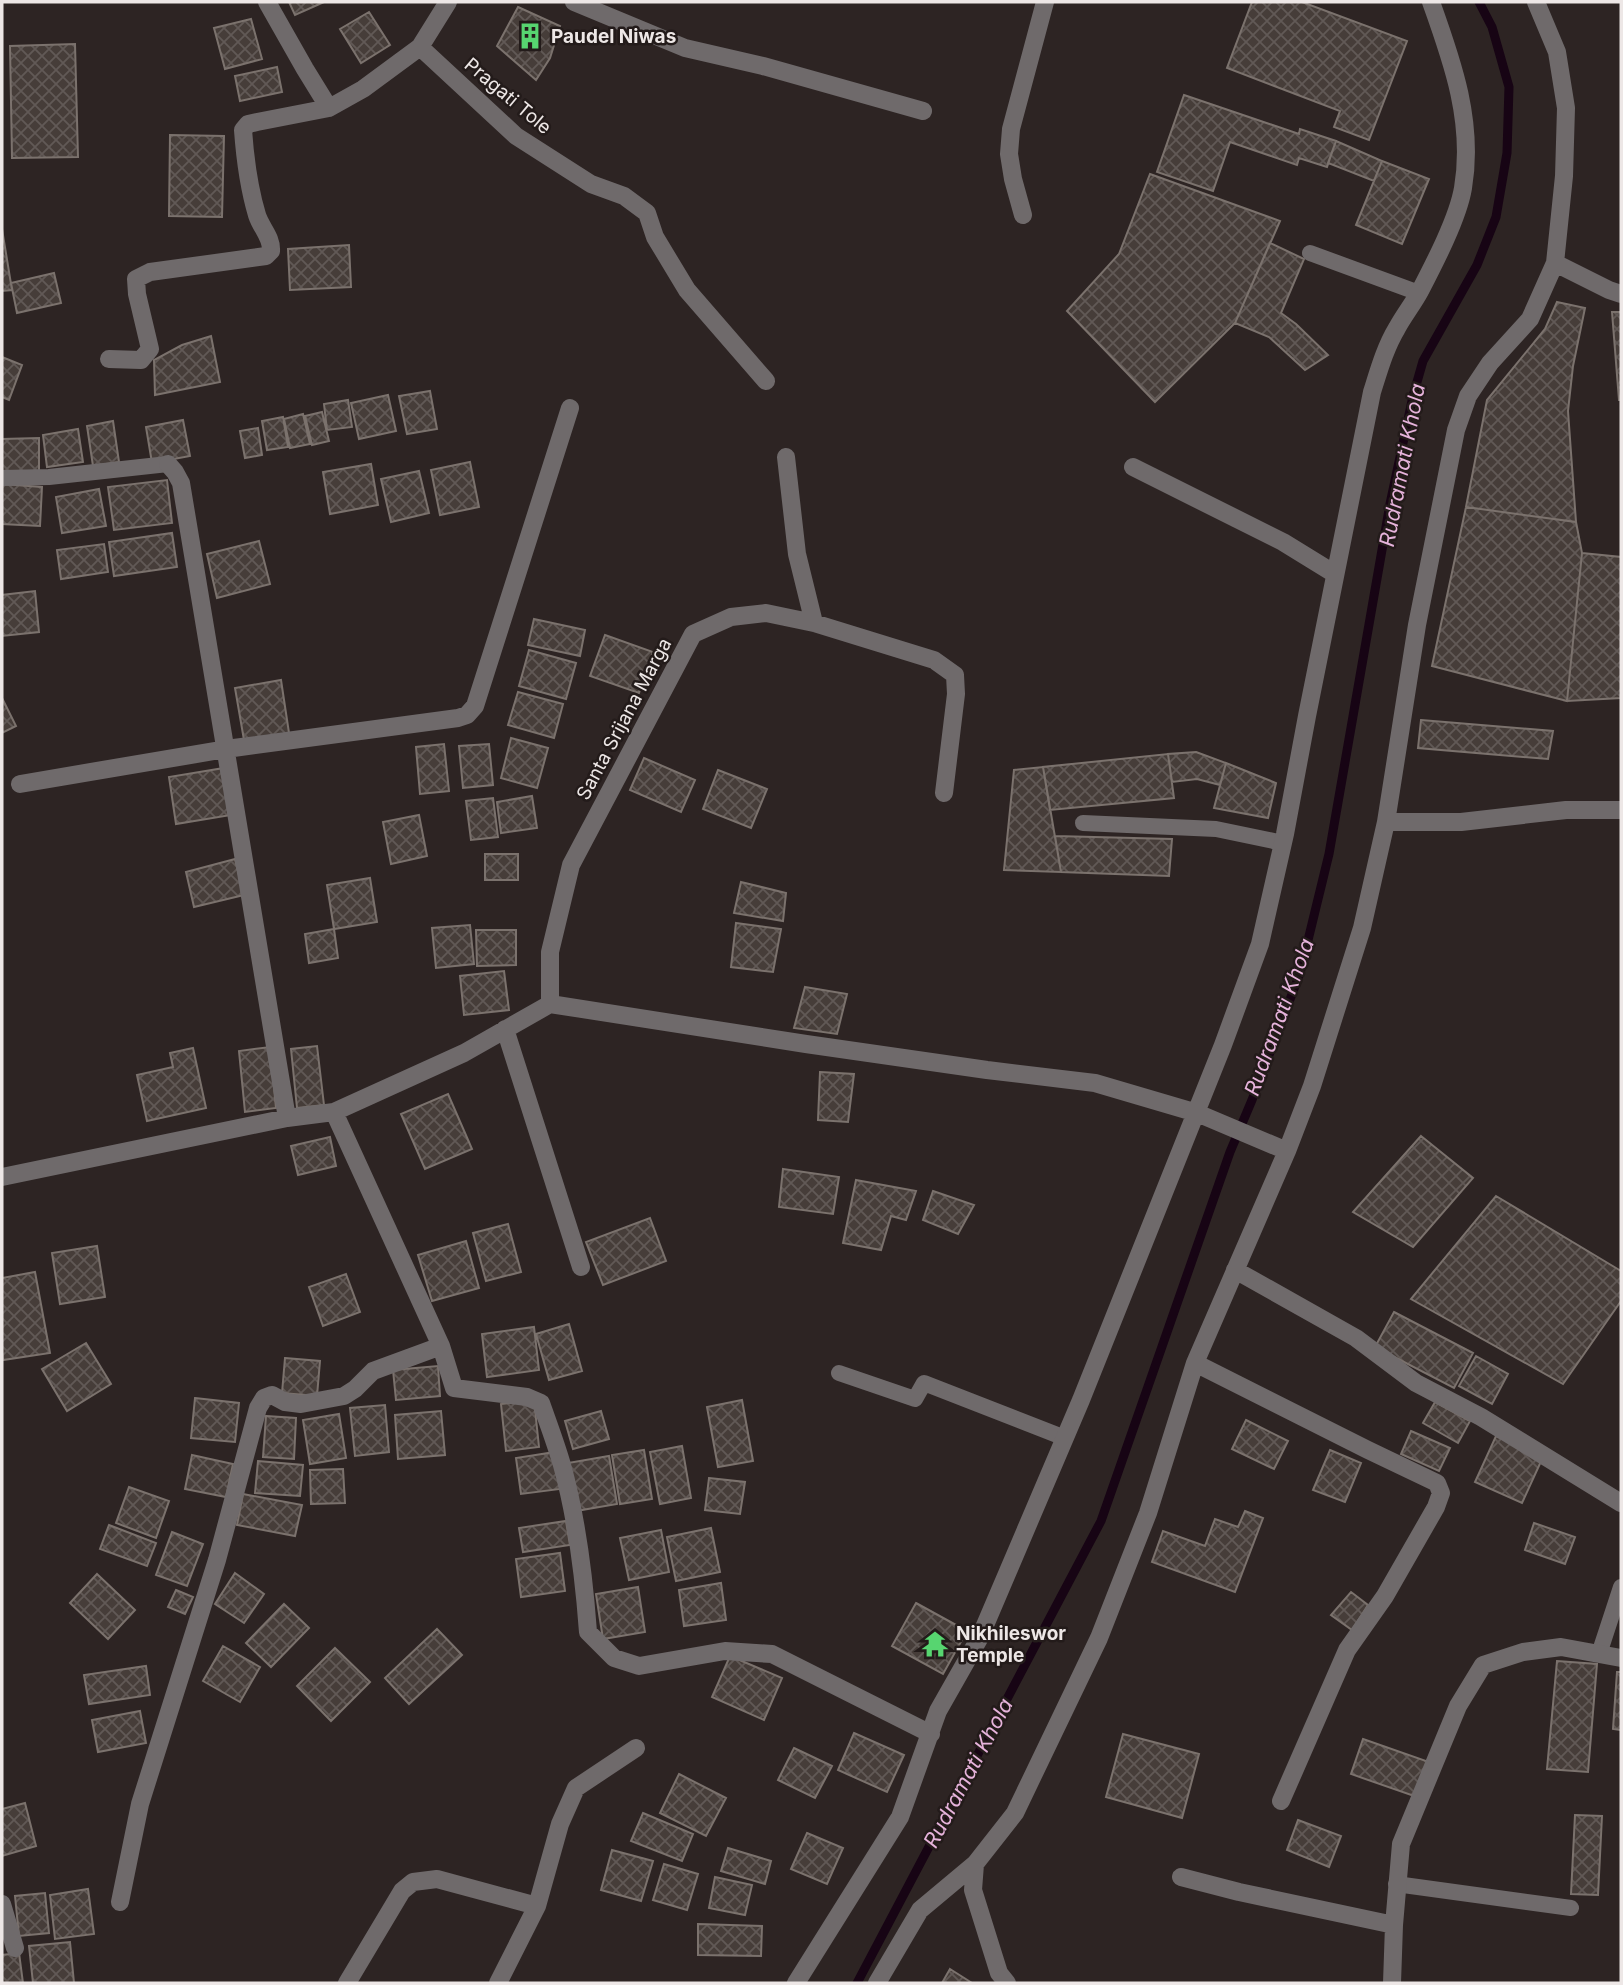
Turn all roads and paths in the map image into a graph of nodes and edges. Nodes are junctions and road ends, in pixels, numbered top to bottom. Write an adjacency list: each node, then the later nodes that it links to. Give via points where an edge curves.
1 (267, 2): 8 (street)
2 (448, 2): 7 (street)
3 (574, 2): 9 (street, via 685,48)
4 (1045, 2): 10 (street, via 1011,129 1009,154)
5 (1431, 2): 13 (street, via 1459,88 1466,159 1454,218)
6 (1536, 2): 12 (street, via 1557,52 1566,108)
7 (420, 47): 8 (street); 16 (street, Pragati Tole, via 516,136 591,184 624,196 647,212 655,237 687,290)
8 (329, 108): 15 (street, via 248,124 243,130 244,152 258,217 272,243 271,251 266,256 150,272 136,279 150,349 141,360)
9 (923, 111)
10 (1023, 215)
11 (1310, 253): 13 (lane)
12 (1555, 263): 14 (street); 28 (street, via 1530,319 1490,363 1468,396 1456,430 1417,625)
13 (1419, 293): 22 (street, via 1382,358)
14 (1621, 294)
15 (110, 359)
16 (766, 381)
17 (570, 408): 24 (street, via 475,706 467,715)
18 (786, 457): 23 (street, via 797,554)
19 (168, 464): 21 (lane); 24 (street, via 181,484)
20 (1133, 467): 22 (street)
21 (2, 478)
22 (1335, 573): 30 (street)
23 (814, 623): 26 (street, Santa Srijana Marga, via 934,660 955,675); 31 (street, Santa Srijana Marga, via 766,613 731,617 693,634 570,865 550,952)
24 (226, 749): 25 (street); 35 (street)
25 (19, 784)
26 (944, 793)
27 (1621, 810): 28 (street, via 1566,810 1461,822)
28 (1386, 822): 36 (street, via 1362,928)
29 (1083, 823): 30 (lane, via 1216,829)
30 (1283, 843): 34 (street, via 1260,944)
31 (550, 1003): 32 (street); 34 (street, via 1095,1083)
32 (505, 1029): 33 (street, via 464,1053); 38 (street)
33 (334, 1112): 35 (street); 40 (street)
34 (1197, 1113): 36 (street); 43 (street)
35 (287, 1118): 37 (street)
36 (1287, 1150): 39 (street)
37 (2, 1177)
38 (581, 1267)
39 (1235, 1270): 41 (street); 44 (street, via 1356,1338 1416,1383)
40 (441, 1346): 48 (street, via 454,1388 527,1397 541,1403 562,1465 573,1518 588,1632 614,1658 639,1666 725,1651 772,1654); 54 (street, via 373,1371 344,1396 301,1404 272,1395 258,1408 217,1560 140,1804)
41 (1195, 1363): 50 (street, via 1437,1483 1441,1493 1385,1597 1347,1650); 51 (street, via 1148,1513 1099,1638 1015,1813)
42 (839, 1373): 43 (lane, via 915,1399 924,1383)
43 (1065, 1438): 48 (street, via 980,1637 938,1711)
44 (1621, 1503)
45 (1621, 1587): 46 (lane)
46 (1599, 1654): 47 (street); 53 (street, via 1561,1647 1483,1665 1458,1706 1401,1844)
47 (1621, 1658)
48 (931, 1734): 62 (street, via 900,1817)
49 (636, 1748): 56 (street, via 576,1788 560,1824)
50 (1281, 1801)
51 (975, 1864): 63 (street, via 920,1910); 64 (street, via 973,1890 999,1973)
52 (1181, 1877): 58 (street)
53 (1396, 1884): 57 (lane); 58 (street)
54 (120, 1902)
55 (2, 1904): 59 (street)
56 (537, 1906): 60 (street, via 437,1878 413,1882 402,1891); 61 (street)
57 (1571, 1908)
58 (1394, 1925): 65 (street)
59 (15, 1948)
60 (347, 1983)
61 (498, 1983)
62 (796, 1983)
63 (877, 1983)
64 (1007, 1983)
65 (1392, 1983)

